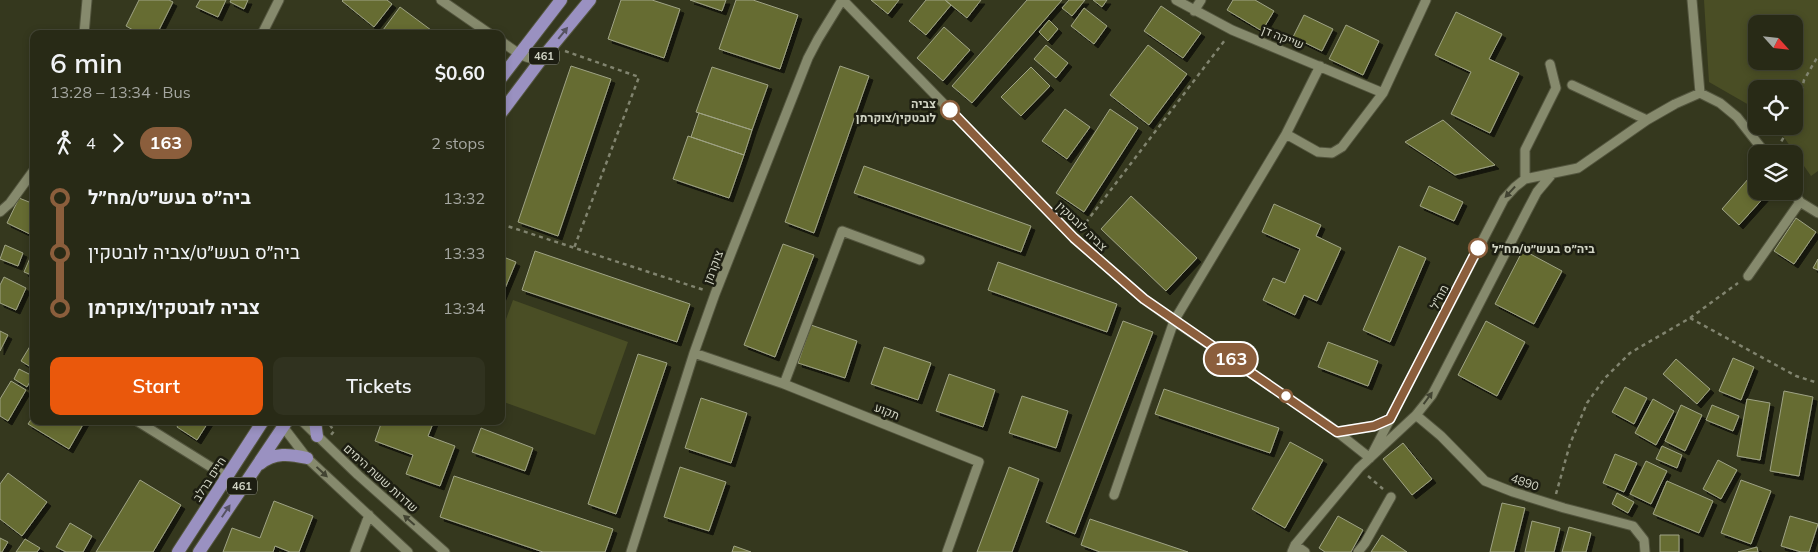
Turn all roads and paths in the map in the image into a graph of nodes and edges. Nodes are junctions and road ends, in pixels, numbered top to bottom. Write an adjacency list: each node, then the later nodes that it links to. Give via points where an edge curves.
1 (87, 0): 12 (street)
2 (279, 0): 13 (street)
3 (442, 0): 14 (street)
4 (561, 0): 18 (main road, 461)
5 (590, 0): 17 (main road, 461, one-way to 5)
6 (843, 0): 39 (street, צביה לובטקין); 43 (street, צוקרמן, via 808,58)
7 (1176, 0): 11 (street, שייקה דן)
8 (1201, 0): 11 (street)
9 (1426, 0): 26 (street)
10 (1692, 0): 27 (street)
11 (1194, 11): 15 (street, שייקה דן)
12 (84, 30)
13 (264, 30)
14 (484, 30)
15 (1232, 30): 22 (street, שייקה דן); 39 (path)
16 (505, 44): 18 (street)
17 (552, 46): 20 (main road, 461); 40 (path, via 639,77)
18 (520, 53): 20 (street, via 532,58); 23 (main road, 461)
19 (1818, 56): 24 (path)
20 (543, 57): 28 (main road, 461)
21 (1550, 64): 34 (street, via 1556,88 1525,150)
22 (1320, 66): 26 (street, שייקה דן); 30 (street)
23 (505, 73)
24 (1803, 84)
25 (1572, 85): 29 (street)
26 (1383, 93): 30 (street, via 1342,147 1332,153 1318,152)
27 (1700, 93): 29 (street); 31 (street, via 1720,103 1736,117)
28 (505, 108)
29 (1646, 120): 32 (street, via 1578,168)
30 (1286, 134): 45 (street)
31 (1759, 145)
32 (1553, 173): 34 (street); 49 (street, מח"ל, one-way to 32, via 1442,376 1530,204)
33 (30, 176): 36 (street)
34 (1525, 179): 50 (street, מח"ל, one-way to 50, via 1504,199)
35 (1800, 202): 37 (street); 42 (street)
36 (0, 212)
37 (1818, 213)
38 (505, 225): 40 (path)
39 (1074, 238): 45 (street, צביה לובטקין)
40 (574, 248): 43 (path)
41 (920, 260): 48 (street, via 842,231)
42 (1748, 276): 44 (path)
43 (716, 294): 46 (street, צוקרמן)
44 (1690, 318): 47 (path, via 1796,376); 66 (path, via 1630,353 1605,378 1587,403 1570,444)
45 (1174, 321): 57 (street, צביה לובטקין); 64 (street)
46 (694, 353): 48 (street, תקוע); 74 (street, צוקרמן)
47 (1818, 382)
48 (784, 384): 75 (street, תקוע, via 979,462)
49 (1416, 415): 60 (street, מח"ל); 66 (street, 4890, via 1485,481)
50 (1390, 419): 57 (street, via 1374,426); 60 (street, מח"ל)
51 (143, 425): 63 (street)
52 (261, 425): 63 (main road, חיים ברלב / 461)
53 (282, 425): 62 (main road, 461)
54 (284, 425): 59 (street)
55 (306, 425): 58 (street, שדרות ששת הימים)
56 (316, 425): 58 (main road)
57 (1337, 432): 60 (street, צביה לובטקין)
58 (317, 436): 73 (street, שדרות ששת הימים, one-way to 58)
59 (307, 458): 62 (main road, via 278,455); 67 (street, one-way to 67)
60 (1370, 458): 61 (street, מח"ל)
61 (1359, 468): 65 (path); 68 (street, מח"ל)
62 (253, 471): 70 (main road, 461, one-way to 62)
63 (227, 477): 69 (main road, חיים ברלב / 461)
64 (1114, 494)
65 (1391, 497): 77 (street)
66 (1554, 505): 78 (street, 4890, via 1633,526 1644,540)
67 (369, 515): 71 (street); 72 (street)
68 (1294, 548): 76 (street, מח"ל)
69 (178, 552)
70 (199, 552)
71 (355, 552)
72 (408, 552)
73 (445, 552)
74 (630, 552)
75 (947, 552)
76 (1305, 552)
77 (1358, 552)
78 (1645, 552)

